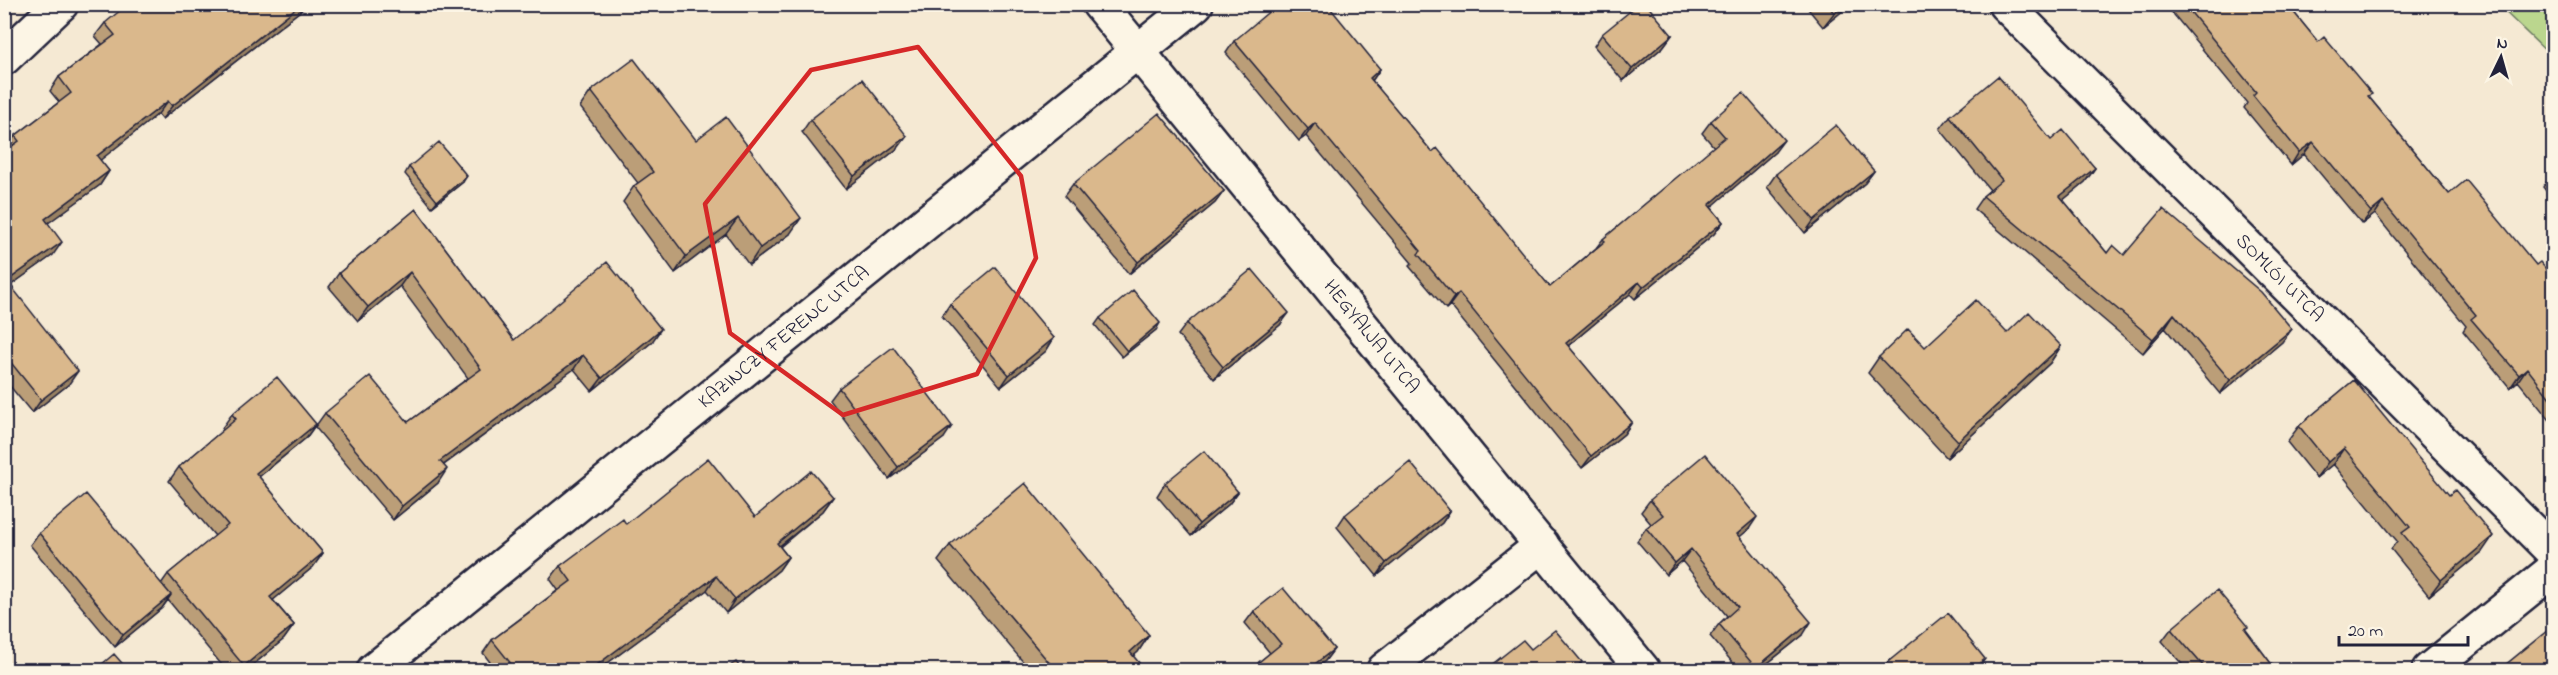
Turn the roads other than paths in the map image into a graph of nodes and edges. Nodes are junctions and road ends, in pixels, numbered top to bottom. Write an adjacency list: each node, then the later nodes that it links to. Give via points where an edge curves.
1 (61, 4): 6 (street)
2 (1099, 4): 5 (street, HEGYALJA UTCA)
3 (1196, 4): 5 (street, KAZINCZY FERENC UTCA)
4 (2005, 4): 8 (street, SOMLÓI UTCA)
5 (1137, 52): 7 (street, HEGYALJA UTCA); 10 (street, KAZINCZY FERENC UTCA)
6 (4, 58)
7 (1542, 544): 11 (street); 12 (street, HEGYALJA UTCA)
8 (2553, 553)
9 (2553, 569): 13 (street)
10 (374, 670)
11 (1384, 670)
12 (1643, 670)
13 (2429, 670)

